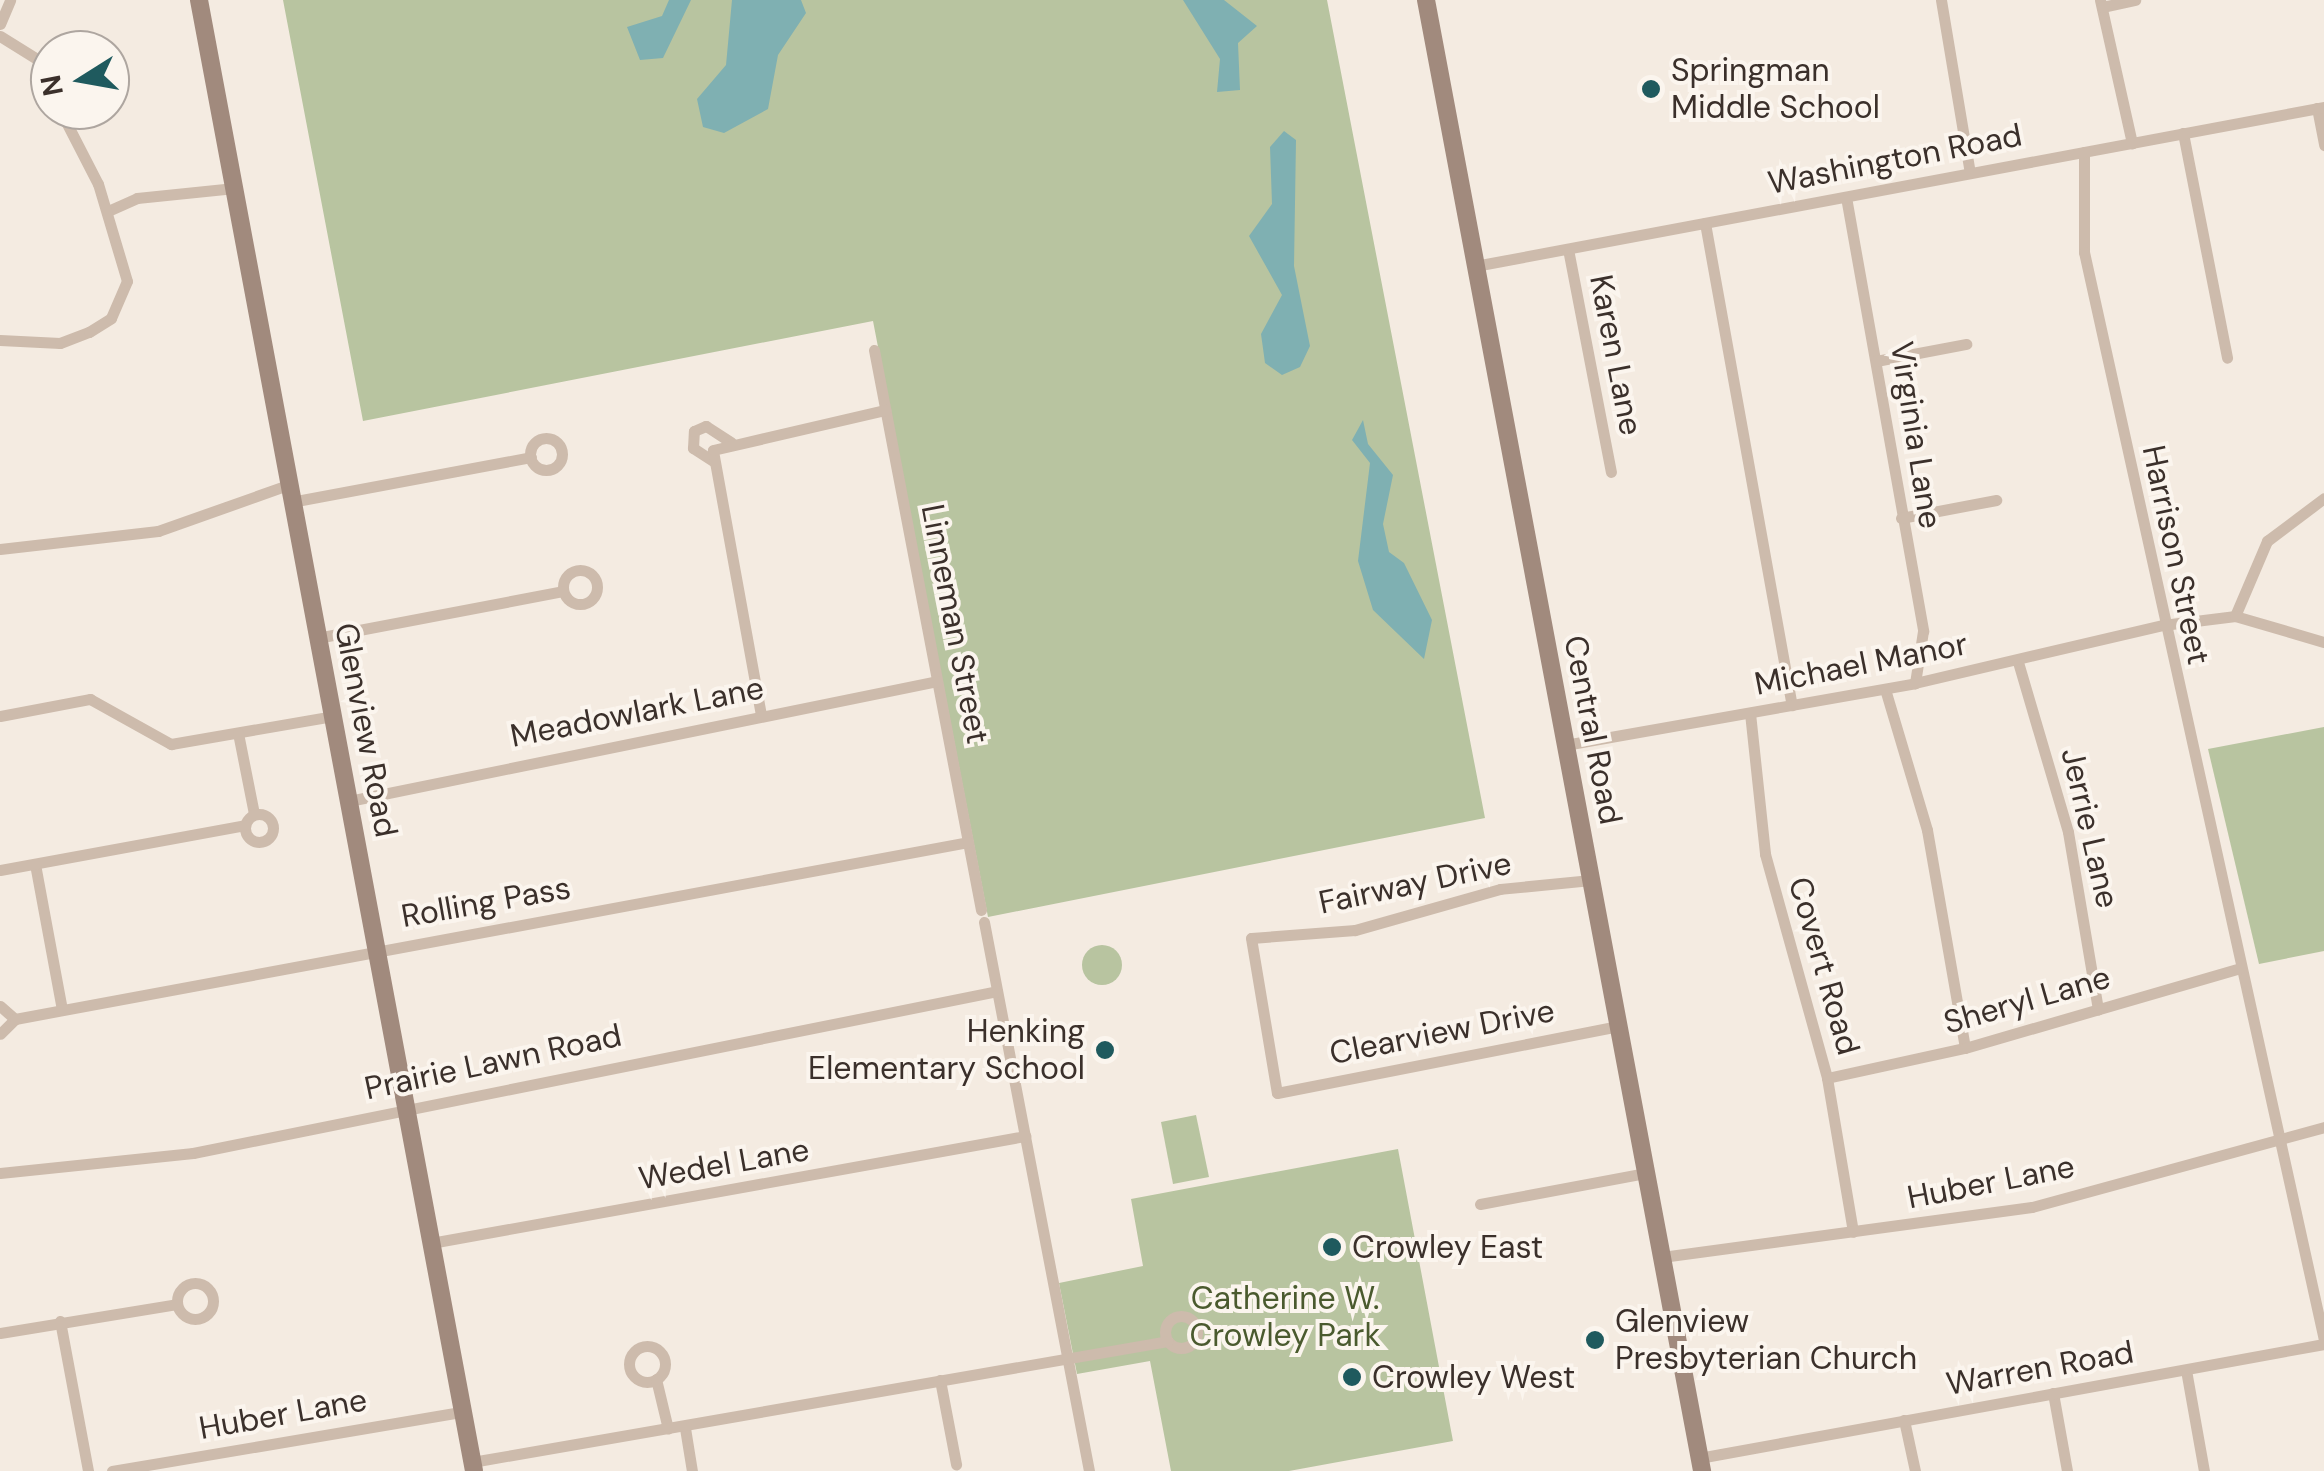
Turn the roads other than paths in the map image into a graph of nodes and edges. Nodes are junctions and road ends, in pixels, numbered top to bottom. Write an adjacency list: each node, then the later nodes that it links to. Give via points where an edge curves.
1 (10, 0): 7 (street)
2 (199, 0): 17 (main road, Glenview Road)
3 (1426, 0): 22 (main road, Central Road)
4 (1941, 0): 16 (street)
5 (2136, 0): 6 (street)
6 (2101, 3): 13 (street)
7 (0, 24)
8 (0, 36): 9 (street)
9 (30, 54)
10 (2320, 108): 12 (street, Washington Road); 14 (street)
11 (70, 130): 19 (street)
12 (2183, 134): 13 (street, Washington Road); 26 (street)
13 (2132, 143): 15 (street, Washington Road)
14 (2324, 145)
15 (2084, 152): 16 (street, Washington Road); 40 (street, Harrison Street, via 2084,252)
16 (1970, 173): 18 (street, Washington Road)
17 (234, 188): 19 (street, via 137,198); 33 (main road, Glenview Road)
18 (1846, 197): 20 (street, Washington Road); 27 (street, Virginia Lane)
19 (108, 211): 23 (street, via 128,282 111,318 60,343)
20 (1705, 223): 21 (street, Washington Road); 47 (street)
21 (1568, 249): 22 (street, Washington Road); 32 (street, Karen Lane)
22 (1475, 266): 53 (main road, Central Road)
23 (0, 340)
24 (1966, 344): 27 (street)
25 (874, 350): 28 (street, Linneman Street)
26 (2227, 358)
27 (1876, 360): 36 (street, Virginia Lane)
28 (886, 410): 29 (street); 44 (street, Linneman Street)
29 (726, 442): 31 (street); 31 (street, via 706,426 694,431 693,448)
30 (531, 458): 33 (street)
31 (712, 461): 49 (street)
32 (1611, 472)
33 (290, 494): 37 (street, via 158,531); 41 (main road, Glenview Road)
34 (2324, 498): 39 (street, via 2267,541)
35 (1996, 500): 36 (street)
36 (1901, 518): 45 (street, Virginia Lane, via 1923,631)
37 (0, 549)
38 (563, 592): 41 (street)
39 (2235, 616): 40 (street, Michael Manor); 42 (street)
40 (2164, 625): 43 (street, Michael Manor); 60 (street, Harrison Street)
41 (318, 638): 51 (main road, Glenview Road)
42 (2324, 642)
43 (2018, 662): 45 (street, Michael Manor); 64 (street, Jerrie Lane, via 2068,832)
44 (938, 681): 49 (street, Meadowlark Lane); 55 (street, Linneman Street)
45 (1915, 683): 46 (street, Michael Manor)
46 (1885, 689): 47 (street, Michael Manor); 68 (street, via 1927,830)
47 (1792, 705): 48 (street, Michael Manor)
48 (1750, 714): 53 (street, Michael Manor); 69 (street, Covert Road, via 1777,914)
49 (761, 715): 54 (street, Meadowlark Lane)
50 (0, 716): 52 (street, via 90,699 170,744)
51 (332, 716): 52 (street); 54 (main road, Glenview Road)
52 (238, 734): 56 (street, via 250,820)
53 (1566, 745): 58 (main road, Central Road)
54 (349, 801): 59 (main road, Glenview Road)
55 (968, 842): 59 (street, Rolling Pass); 61 (street, Linneman Street)
56 (35, 864): 57 (street); 63 (street)
57 (0, 870)
58 (1591, 880): 66 (main road, Central Road); 70 (street, Fairway Drive, via 1500,888 1356,930 1251,938)
59 (377, 950): 63 (street, Rolling Pass); 71 (main road, Glenview Road)
60 (2240, 968): 64 (street, Sheryl Lane); 74 (street, Harrison Street)
61 (997, 991): 71 (street, Prairie Lawn Road); 73 (street, Linneman Street)
62 (0, 1006): 65 (street)
63 (62, 1009): 65 (street, Rolling Pass)
64 (2098, 1009): 68 (street, Sheryl Lane)
65 (14, 1019): 67 (street)
66 (1618, 1026): 70 (street, Clearview Drive); 76 (main road, Central Road)
67 (0, 1034)
68 (1965, 1048): 69 (street, Sheryl Lane)
69 (1827, 1078): 78 (street, Covert Road)
70 (1278, 1093)
71 (404, 1110): 75 (street, Prairie Lawn Road, via 147,1160 88,1158); 79 (main road, Glenview Road)
72 (2324, 1127): 74 (street, Huber Lane)
73 (1025, 1136): 79 (street, Wedel Lane); 86 (street, Linneman Street)
74 (2278, 1137): 78 (street, Huber Lane, via 2032,1207); 85 (street, Harrison Street)
75 (0, 1173)
76 (1646, 1173): 77 (street); 80 (main road, Central Road)
77 (1480, 1204)
78 (1853, 1232): 80 (street, Huber Lane)
79 (432, 1243): 91 (main road, Glenview Road)
80 (1662, 1257): 96 (main road, Central Road)
81 (177, 1304): 82 (street)
82 (60, 1321): 83 (street); 98 (street)
83 (0, 1333)
84 (1168, 1341): 86 (street)
85 (2324, 1342): 87 (street, Warren Road)
86 (1068, 1358): 89 (street); 101 (street, Linneman Street)
87 (2186, 1370): 90 (street, Warren Road); 104 (street)
88 (656, 1379): 94 (street)
89 (940, 1380): 93 (street); 95 (street)
90 (2053, 1393): 92 (street, Warren Road); 103 (street)
91 (462, 1412): 97 (main road, Glenview Road); 99 (street, Huber Lane)
92 (1904, 1420): 96 (street, Warren Road); 102 (street)
93 (685, 1428): 94 (street); 100 (street)
94 (668, 1429): 97 (street)
95 (956, 1464)
96 (1701, 1464)
97 (473, 1466)
98 (88, 1471)
99 (112, 1471)
100 (692, 1471)
101 (1089, 1471)
102 (1915, 1471)
103 (2066, 1471)
104 (2204, 1471)

